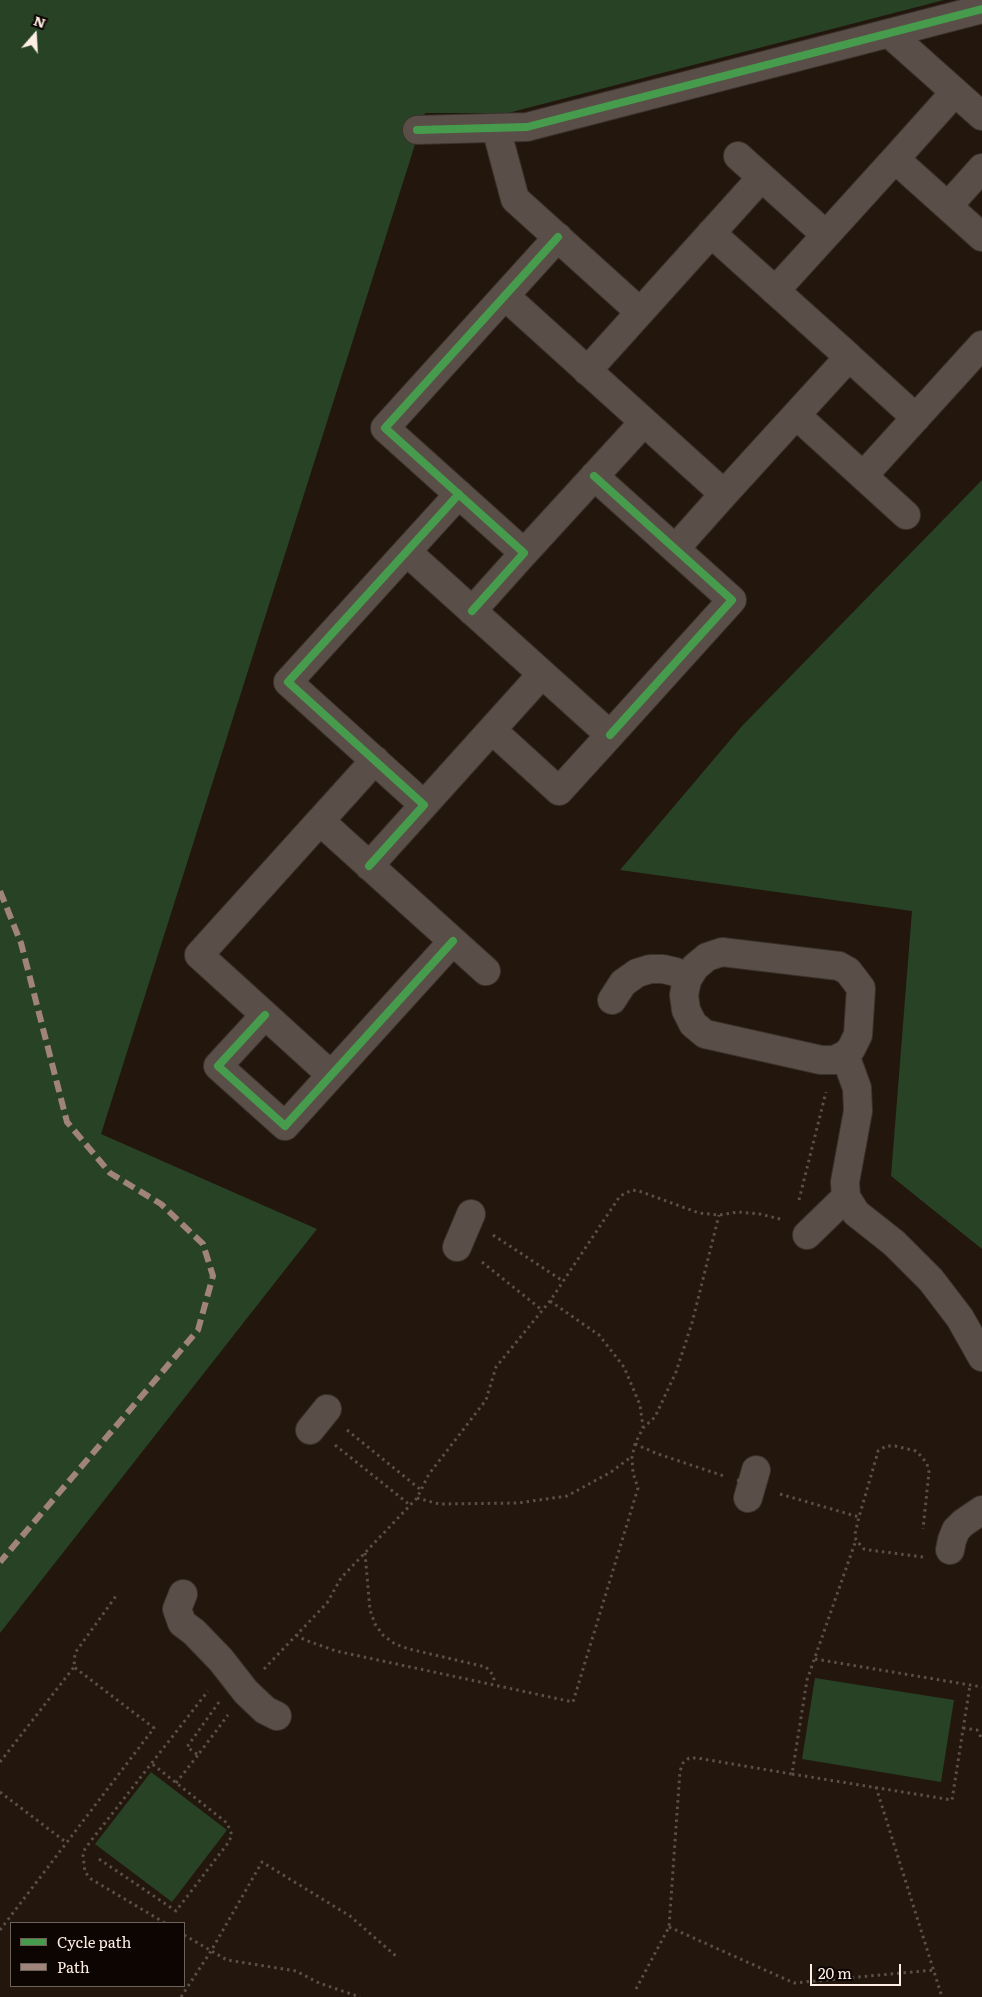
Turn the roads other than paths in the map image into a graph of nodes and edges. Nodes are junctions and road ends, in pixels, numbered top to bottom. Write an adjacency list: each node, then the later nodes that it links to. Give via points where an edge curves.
1 (982, 10): 2 (street)
2 (890, 34): 3 (street); 5 (street, via 527,127)
3 (956, 92): 4 (street); 8 (street)
4 (982, 116)
5 (496, 128): 6 (street); 14 (street, via 515,199)
6 (416, 130)
7 (738, 156): 10 (street)
8 (895, 159): 11 (street); 13 (street)
9 (982, 168): 11 (street)
10 (762, 178): 12 (street); 13 (street)
11 (948, 206): 15 (street)
12 (711, 233): 16 (street); 18 (street)
13 (826, 235): 16 (street)
14 (558, 237): 17 (street); 18 (street)
15 (982, 237)
16 (775, 291): 20 (street)
17 (505, 296): 21 (street); 27 (street, via 385,428)
18 (640, 312): 21 (street)
19 (982, 345): 23 (street)
20 (849, 357): 22 (street); 23 (street)
21 (587, 371): 24 (street)
22 (796, 415): 26 (street); 28 (street)
23 (916, 418): 26 (street)
24 (644, 422): 25 (street); 28 (street)
25 (594, 476): 30 (street); 32 (street)
26 (863, 476): 29 (street)
27 (459, 494): 31 (street); 32 (street)
28 (724, 494): 30 (street)
29 (906, 515)
30 (675, 549): 36 (street, via 732,600)
31 (407, 552): 33 (street); 37 (street, via 288,682)
32 (524, 554): 33 (street)
33 (472, 611): 34 (street)
34 (542, 674): 35 (street); 36 (street)
35 (492, 730): 36 (street, via 559,791); 38 (street)
36 (610, 735)
37 (375, 760): 38 (street); 39 (street)
38 (424, 805): 40 (street)
39 (320, 821): 40 (street); 45 (street, via 199,955)
40 (369, 866): 41 (street)
41 (453, 941): 42 (street); 47 (street)
42 (486, 971)
43 (687, 980): 44 (street, via 663,968 650,969 623,982); 46 (street, via 686,1010 705,1034 821,1060); 46 (street, via 707,957 722,952 839,966 848,971 861,988 858,1035 851,1049)
44 (612, 1000)
45 (265, 1015): 47 (street); 47 (street, via 218,1066 285,1126)
46 (839, 1058): 48 (street, via 858,1088 858,1111 845,1182)
47 (332, 1075)
48 (846, 1197): 50 (street); 52 (street, via 856,1213 894,1243 932,1280 960,1318)
49 (471, 1214): 51 (street)
50 (798, 1227)
51 (457, 1247)
52 (982, 1357)
53 (327, 1409): 54 (street)
54 (310, 1430)
55 (982, 1510): 56 (street, via 956,1530)
56 (940, 1554)
57 (184, 1594): 58 (street, via 177,1609 182,1623 221,1660 235,1693)
58 (278, 1716)

